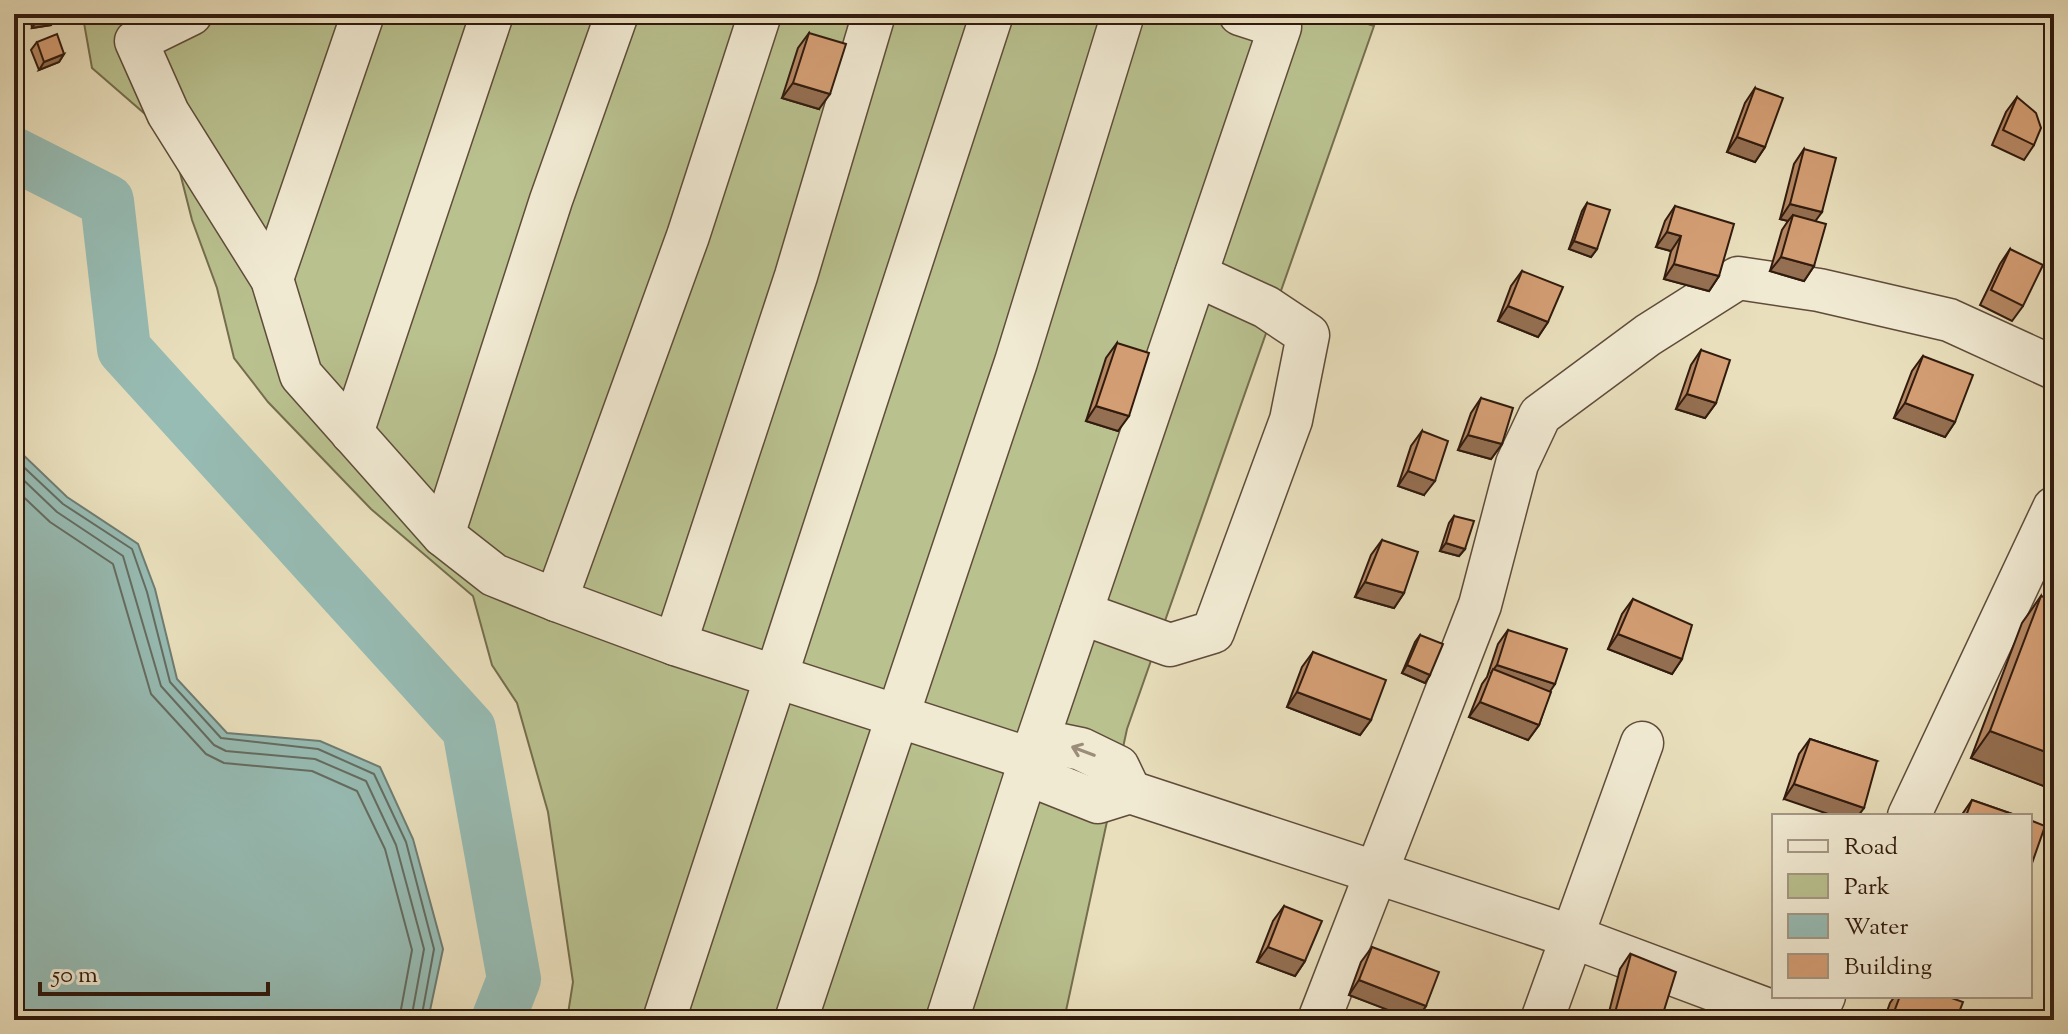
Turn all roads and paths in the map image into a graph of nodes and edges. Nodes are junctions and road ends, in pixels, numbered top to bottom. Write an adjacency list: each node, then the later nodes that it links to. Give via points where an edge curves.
1 (191, 14): 11 (street, via 136,41 168,113)
2 (363, 14): 11 (street)
3 (492, 14): 13 (street)
4 (617, 14): 15 (street)
5 (760, 14): 16 (street, via 688,236)
6 (874, 14): 18 (street, via 796,276)
7 (992, 14): 19 (street)
8 (1123, 14): 20 (street, via 1016,362)
9 (1240, 14): 10 (street, via 1280,27)
10 (1196, 275): 17 (street); 17 (street, via 1266,307 1308,335 1291,420 1213,632 1170,645)
11 (272, 279): 13 (street, via 301,375)
12 (2054, 368): 24 (street, via 1949,320 1819,290 1738,278 1648,335 1540,415 1517,464 1480,605)
13 (352, 433): 15 (street)
14 (2054, 508): 23 (street)
15 (443, 535): 16 (street, via 494,575)
16 (556, 600): 18 (street)
17 (1081, 613): 22 (street)
18 (675, 644): 19 (street)
19 (778, 675): 20 (street); 27 (street)
20 (899, 714): 22 (street); 28 (street)
21 (1642, 743): 25 (street)
22 (1029, 756): 24 (street, via 1035,777 1098,802 1130,792); 29 (street)
23 (1910, 814)
24 (1374, 871): 25 (street); 30 (street)
25 (1573, 937): 31 (street); 32 (street)
26 (1823, 998): 33 (street)
27 (664, 1020)
28 (796, 1020)
29 (947, 1020)
30 (1319, 1020)
31 (1542, 1020)
32 (1795, 1020)
33 (1813, 1020)

